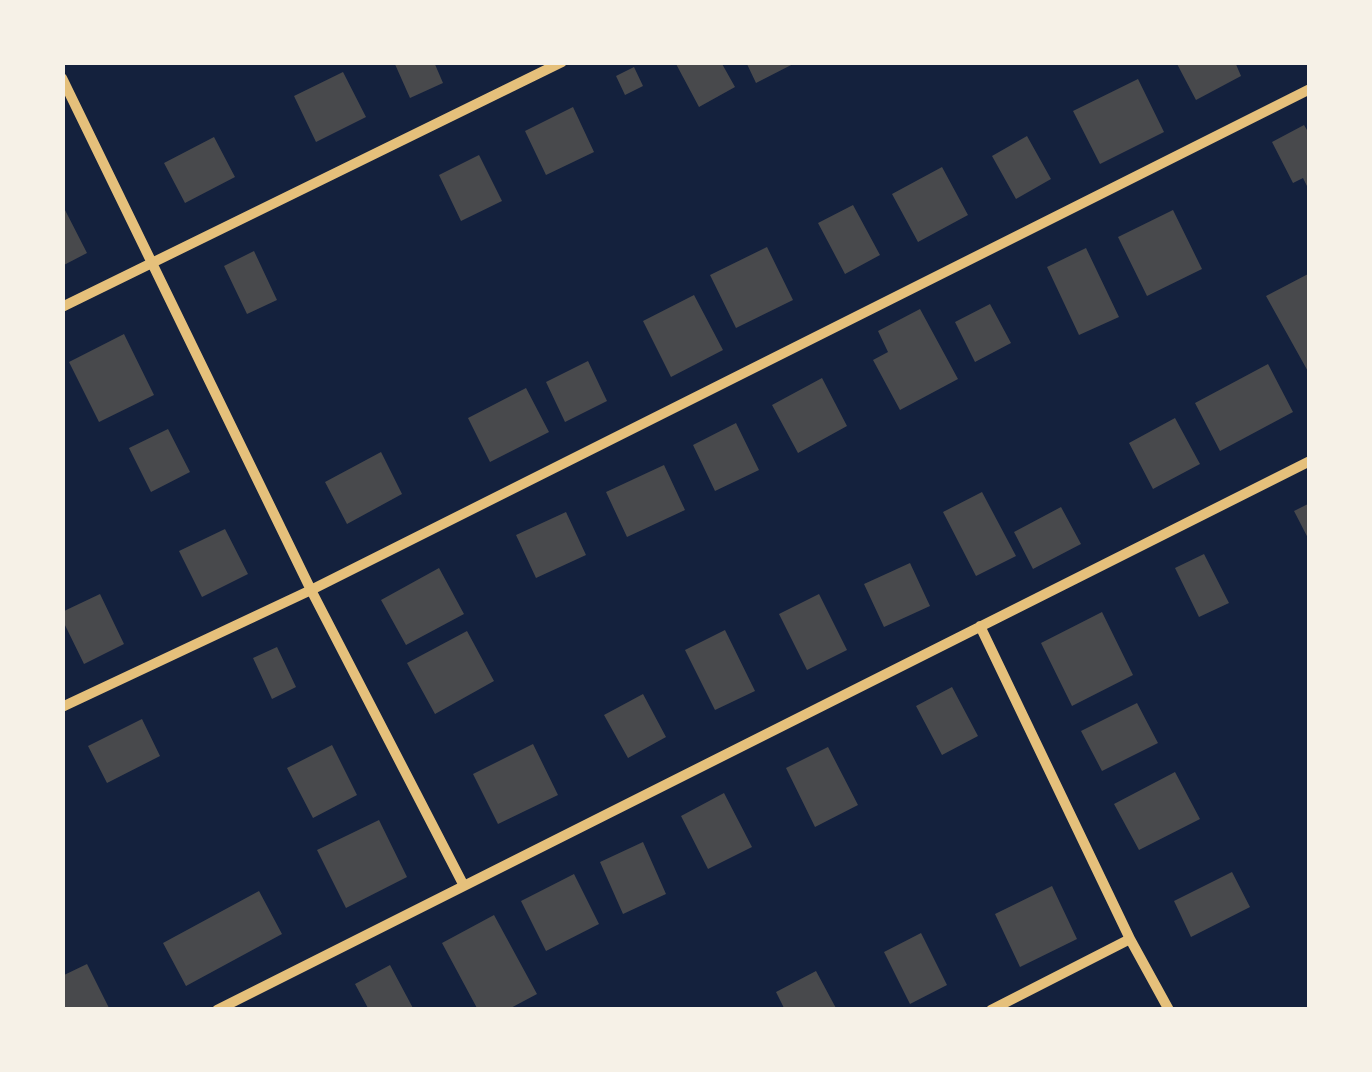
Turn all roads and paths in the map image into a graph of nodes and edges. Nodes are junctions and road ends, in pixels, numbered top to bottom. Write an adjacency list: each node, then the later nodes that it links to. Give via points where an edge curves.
1 (562, 62): 4 (street)
2 (62, 78): 4 (street)
3 (1310, 89): 7 (street)
4 (154, 262): 5 (street); 7 (street)
5 (62, 306)
6 (1310, 461): 8 (street)
7 (311, 590): 9 (street); 10 (street)
8 (980, 626): 10 (street); 11 (street)
9 (62, 707)
10 (463, 884): 12 (street)
11 (1130, 939): 13 (street); 14 (street)
12 (217, 1010)
13 (991, 1010)
14 (1169, 1010)

